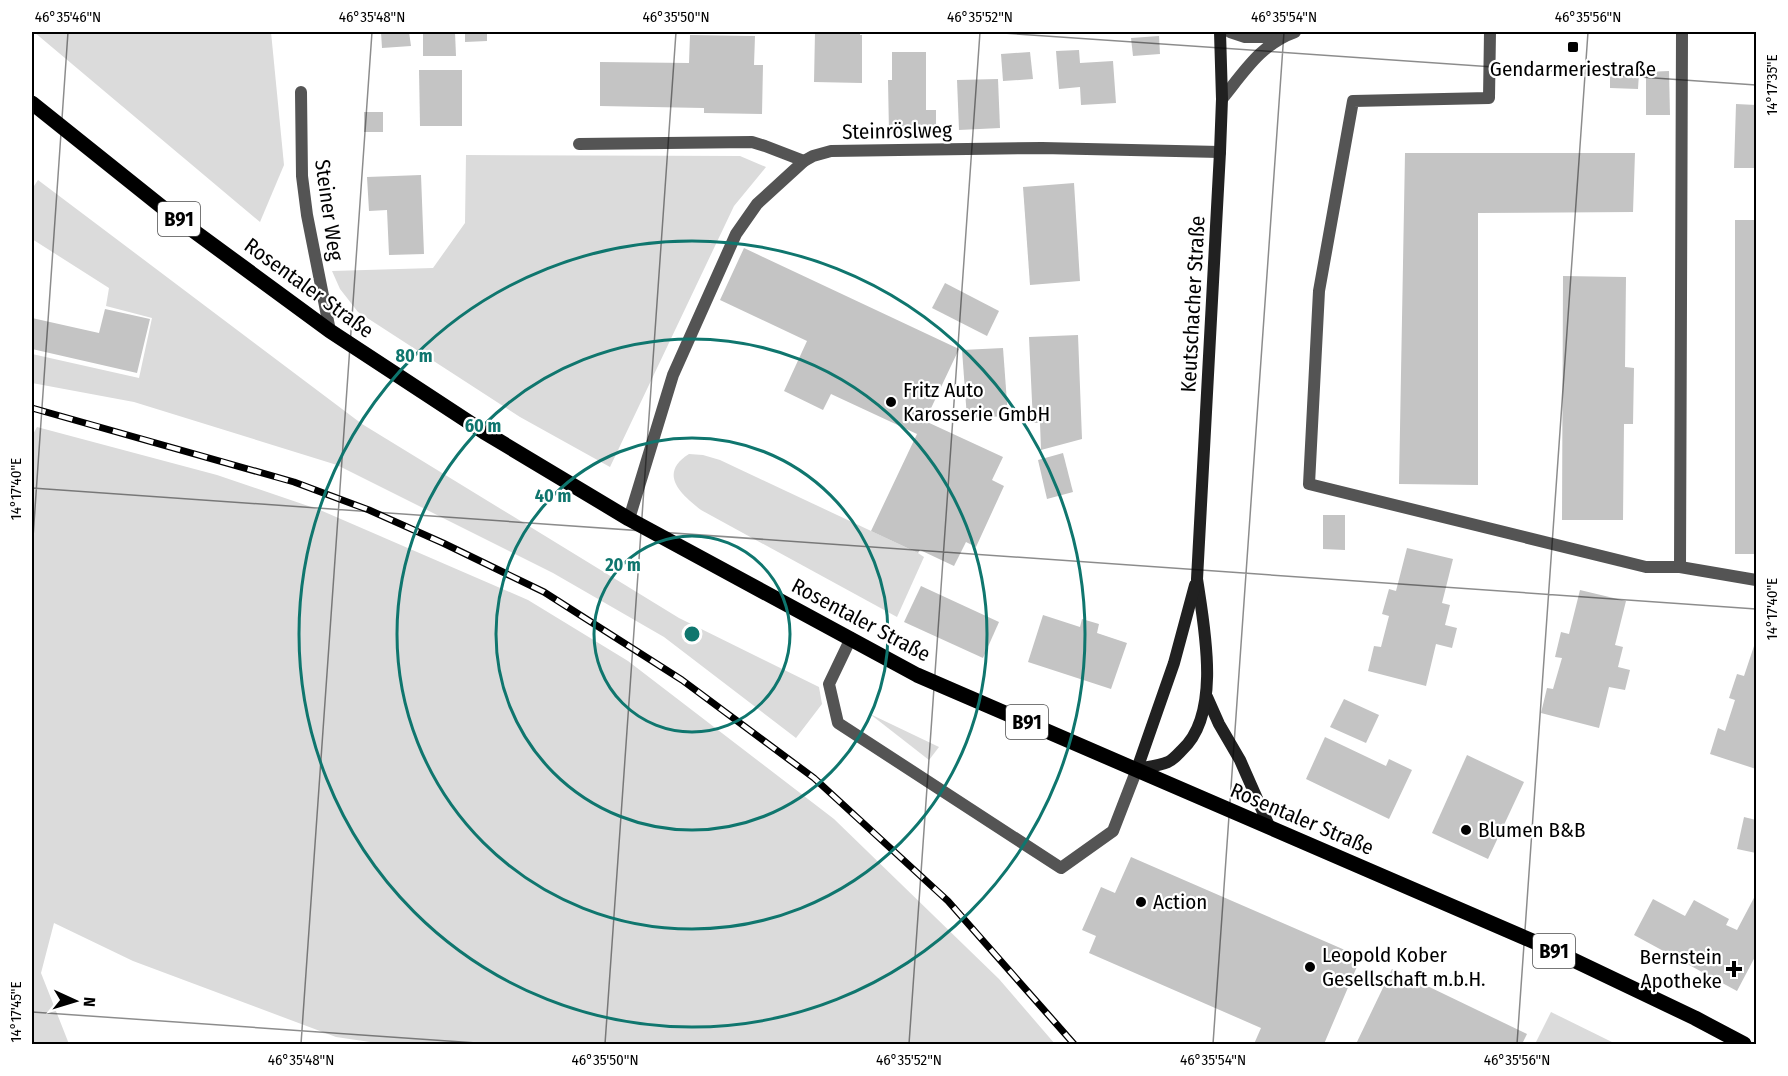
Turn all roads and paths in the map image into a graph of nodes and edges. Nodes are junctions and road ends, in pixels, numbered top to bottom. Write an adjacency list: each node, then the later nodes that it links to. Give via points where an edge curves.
1 (1220, 32): 8 (main road, Keutschacher Straße)
2 (1230, 32): 6 (street, via 1245,37)
3 (1295, 32): 6 (street)
4 (1490, 32): 15 (street, via 1489,98 1353,100 1319,291 1309,484 1646,567)
5 (1682, 32): 15 (street)
6 (1279, 37): 8 (street, via 1262,50)
7 (301, 92): 13 (street, Steiner Weg, via 302,176)
8 (1222, 99): 11 (main road, Keutschacher Straße)
9 (32, 103): 13 (main road, Rosentaler Straße / B91, via 172,214)
10 (579, 144): 12 (street, via 752,142)
11 (1220, 152): 12 (street, Steinröslweg, via 1042,148 831,151); 16 (main road, Keutschacher Straße)
12 (804, 161): 14 (street, via 757,204 736,234 673,375)
13 (330, 331): 14 (main road, Rosentaler Straße / B91, via 484,432)
14 (629, 519): 18 (main road, Rosentaler Straße / B91)
15 (1680, 567): 17 (street)
16 (1197, 579): 19 (main road); 20 (main road, via 1174,663)
17 (1756, 580)
18 (851, 638): 20 (main road, Rosentaler Straße / B91, via 917,675); 20 (street, via 829,684 838,723 1061,868 1113,831)
19 (1207, 696): 20 (main road, via 1191,742 1170,761); 21 (main road)
20 (1137, 769): 21 (main road, Rosentaler Straße / B91)
21 (1270, 828): 22 (main road, Rosentaler Straße / B91, via 1544,946)
22 (1744, 1044)

